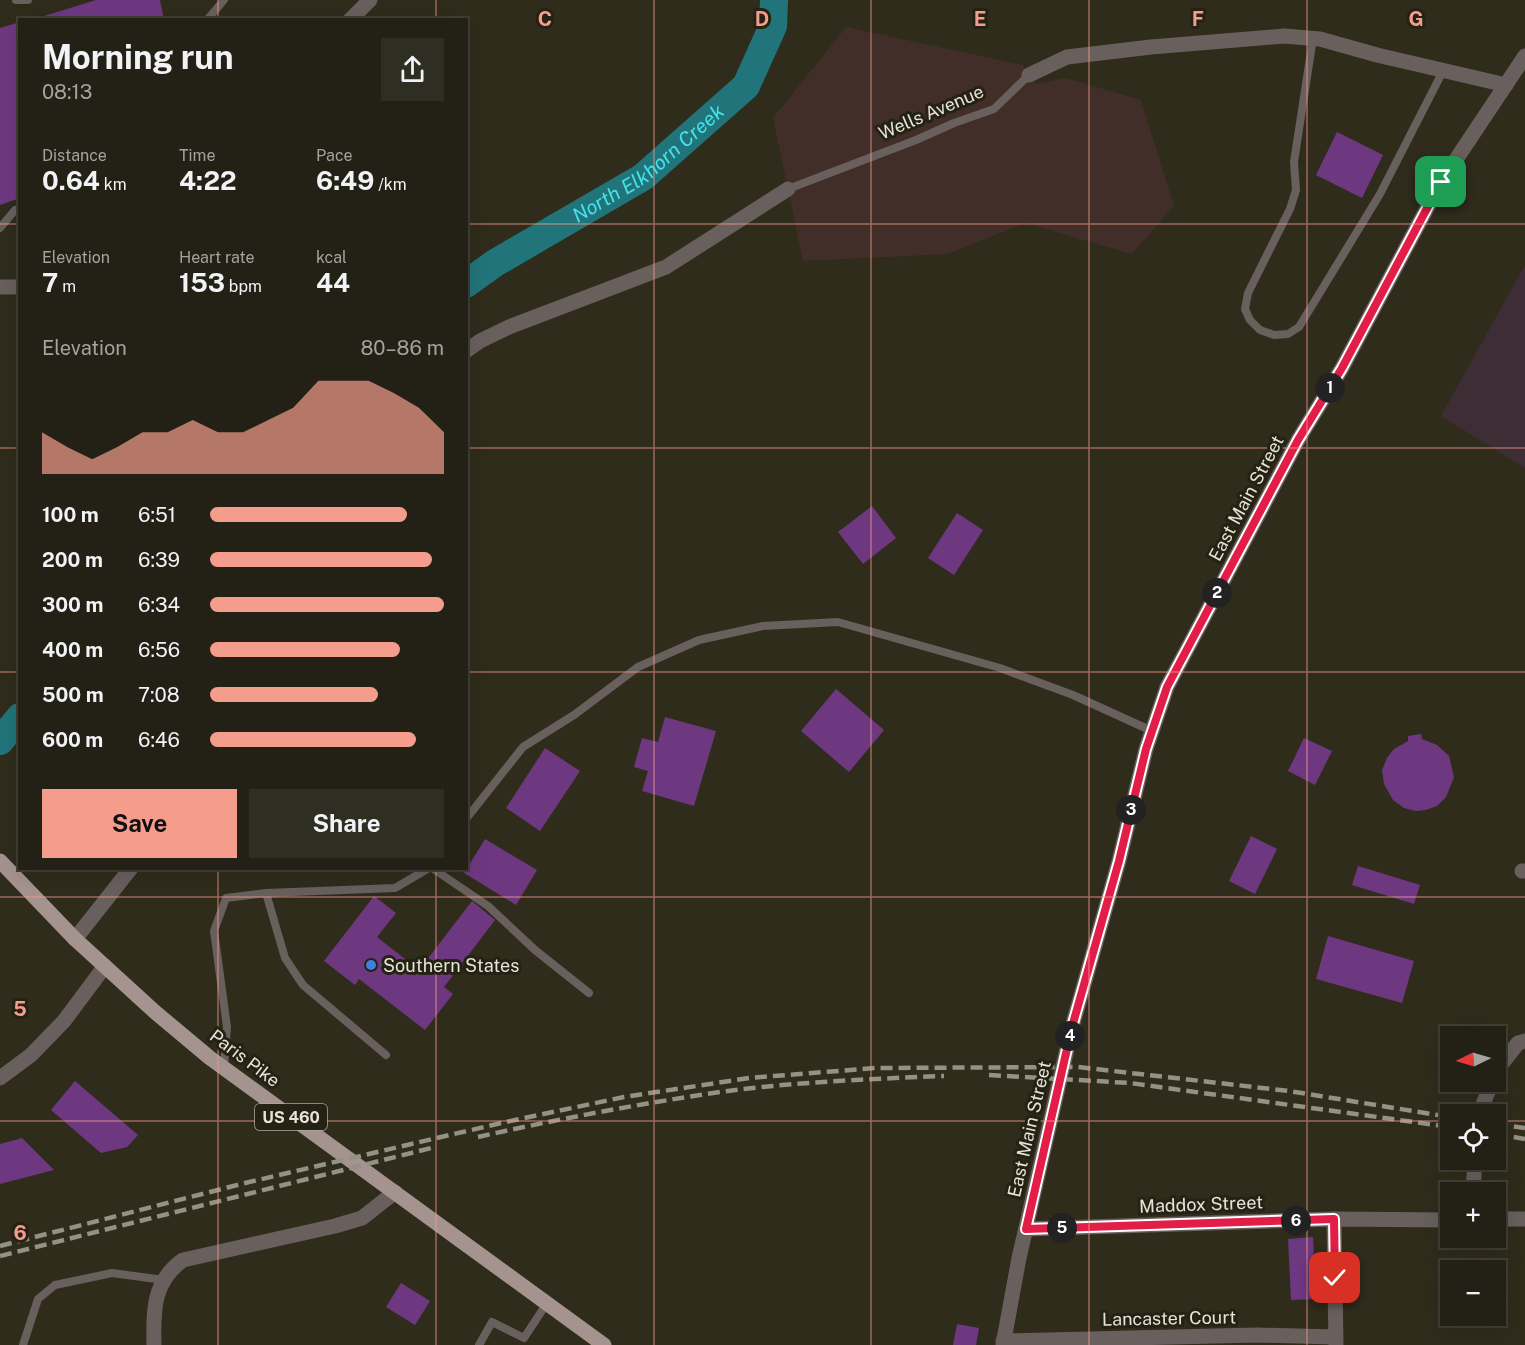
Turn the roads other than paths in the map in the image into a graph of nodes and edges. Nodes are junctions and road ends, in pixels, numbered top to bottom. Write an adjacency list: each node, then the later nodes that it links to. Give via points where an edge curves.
1 (16, 0): 2 (lane)
2 (28, 0)
3 (224, 0): 5 (lane)
4 (370, 0): 6 (street)
5 (209, 18)
6 (352, 18)
7 (1313, 38): 9 (street, Wells Avenue); 9 (lane, via 1294,162 1296,190 1248,292 1245,309 1260,330 1274,335 1288,334 1299,327 1380,194); 10 (street, Wells Avenue, via 1230,40 1067,57)
8 (1525, 56): 11 (street, East Main Street)
9 (1444, 69): 11 (street, Wells Avenue)
10 (1029, 75): 12 (lane, Wells Avenue, via 994,109)
11 (1506, 85): 19 (street, East Main Street, via 1441,182 1342,368 1298,440 1167,687)
12 (788, 189): 18 (street, Wells Avenue, via 666,267 509,327)
13 (17, 209): 14 (lane); 15 (lane)
14 (0, 215)
15 (0, 228)
16 (0, 287): 17 (street)
17 (18, 287)
18 (468, 350)
19 (1152, 731): 20 (lane, via 1073,695 1000,668 838,622 763,626 699,640 638,667 523,747); 39 (street, East Main Street, via 1072,1027)
20 (468, 816)
21 (0, 861): 26 (main road, Paris Pike / US 460)
22 (129, 870): 26 (street)
23 (426, 870): 25 (lane, via 395,888)
24 (433, 870): 28 (lane, via 488,906)
25 (266, 893): 30 (lane, via 285,958 303,985); 32 (lane, via 226,898 214,931 227,1027)
26 (75, 939): 27 (main road, Paris Pike / US 460)
27 (105, 966): 32 (main road, Paris Pike / US 460); 33 (street, via 64,1021 31,1055)
28 (589, 993)
29 (1525, 1041): 31 (street, via 1518,1043)
30 (386, 1055)
31 (1506, 1058)
32 (224, 1067): 34 (main road, Paris Pike / US 460)
33 (0, 1078)
34 (394, 1192): 40 (street, via 362,1218 183,1260); 41 (main road, Paris Pike / US 460)
35 (1334, 1219): 38 (street, Maddox Street); 39 (street, Maddox Street); 42 (street)
36 (1506, 1219): 37 (street)
37 (1525, 1219)
38 (1440, 1220)
39 (1026, 1229): 43 (street, East Main Street)
40 (164, 1280): 44 (lane, via 112,1273 55,1285 38,1299); 45 (street, via 158,1289)
41 (547, 1303): 46 (lane, via 524,1338 492,1322); 47 (main road, Paris Pike / US 460)
42 (1336, 1341): 43 (street, Lancaster Court, via 1257,1335)
43 (1003, 1343)
44 (23, 1345)
45 (154, 1345)
46 (479, 1345)
47 (604, 1345)

